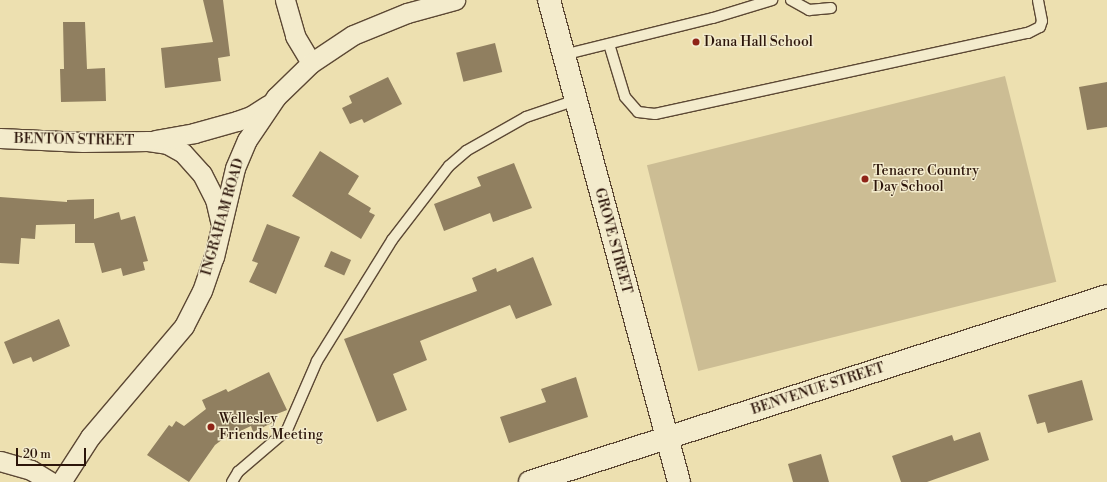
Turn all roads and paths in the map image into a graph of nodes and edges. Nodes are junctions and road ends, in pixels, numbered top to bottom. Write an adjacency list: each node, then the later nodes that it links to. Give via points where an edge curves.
1 (285, 0): 10 (street, via 295,36)
2 (455, 0): 10 (street, INGRAHAM ROAD, via 372,26 336,45)
3 (549, 0): 9 (street, GROVE STREET)
4 (772, 0): 8 (lane, via 713,18)
5 (791, 0): 7 (lane, via 809,10)
6 (1038, 0): 8 (lane, via 1042,21 1040,27 1028,32 654,114 638,112 625,97)
7 (831, 8)
8 (609, 44): 9 (lane)
9 (564, 55): 12 (street, GROVE STREET)
10 (311, 63): 11 (street, INGRAHAM ROAD)
11 (276, 97): 14 (street, BENTON STREET, via 258,112 237,121 180,137); 15 (street, INGRAHAM ROAD, via 241,153 230,183)
12 (576, 100): 17 (street, GROVE STREET); 21 (lane, via 526,117 457,158 392,240 316,361 287,430 238,472)
13 (0, 138): 14 (street, BENTON STREET, via 83,142)
14 (148, 141): 15 (street, BENTON STREET, via 167,144 183,153 198,169 215,199)
15 (221, 227): 20 (street, INGRAHAM ROAD, via 208,273 184,326 90,437)
16 (1107, 296): 17 (street, BENVENUE STREET)
17 (666, 438): 22 (street, BENVENUE STREET); 23 (street, GROVE STREET)
18 (0, 461): 19 (street, via 31,470)
19 (51, 482)
20 (61, 482)
21 (232, 482)
22 (530, 482)
23 (679, 482)

